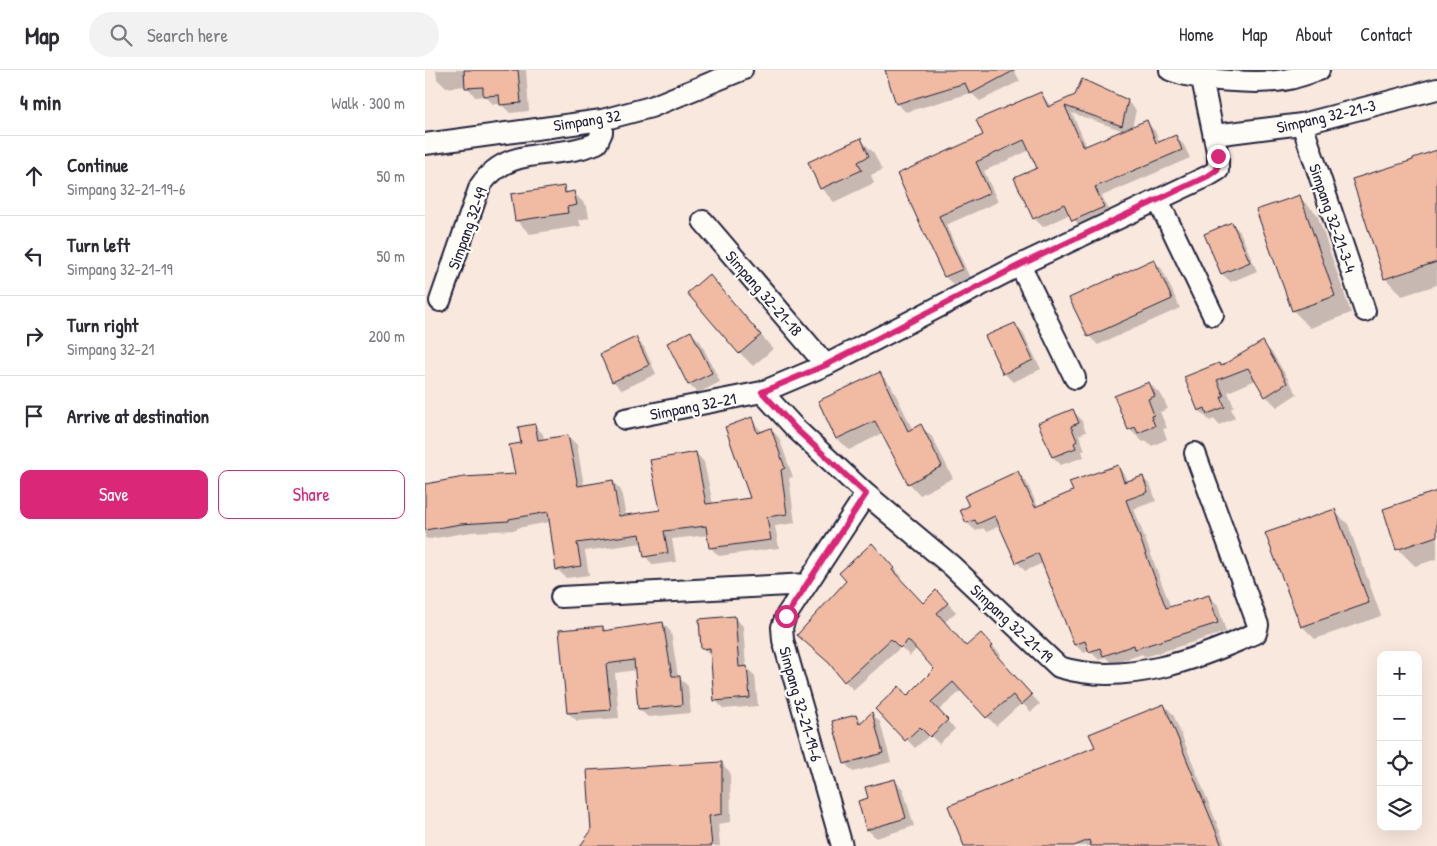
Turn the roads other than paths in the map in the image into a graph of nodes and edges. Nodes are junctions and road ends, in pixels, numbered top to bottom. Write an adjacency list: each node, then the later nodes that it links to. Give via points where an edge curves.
1 (742, 70): 7 (street, Simpang 32, via 651,108)
2 (1170, 70): 5 (street)
3 (1319, 70): 4 (street)
4 (1286, 75): 5 (street, via 1266,82)
5 (1202, 80): 9 (street, Simpang 32-21)
6 (1437, 89): 8 (street, Simpang 32-21-3)
7 (602, 120): 10 (street, Simpang 32); 14 (street, Simpang 32-49, via 602,132 597,143 585,149 508,160 488,174 480,186)
8 (1302, 124): 9 (street, Simpang 32-21-3); 15 (street, Simpang 32-21-3-4)
9 (1214, 135): 11 (street, Simpang 32-21, via 1217,170)
10 (425, 144)
11 (1157, 200): 13 (street, Simpang 32-21); 16 (street)
12 (703, 221): 17 (street, Simpang 32-21-18)
13 (1020, 265): 17 (street, Simpang 32-21); 18 (street)
14 (440, 301)
15 (1365, 311)
16 (1213, 316)
17 (826, 365): 19 (street, Simpang 32-21)
18 (1075, 378)
19 (762, 392): 20 (street, Simpang 32-21); 22 (street, Simpang 32-21-19, via 796,429)
20 (625, 419)
21 (1195, 453): 22 (street, Simpang 32-21-19, via 1258,625 1256,633 1159,668 1137,672 1079,673 1059,667 952,566)
22 (866, 494): 23 (street, Simpang 32-21-19-6)
23 (807, 584): 24 (street); 25 (street, Simpang 32-21-19-6, via 786,616 782,627 783,640)
24 (561, 598)
25 (842, 846)

